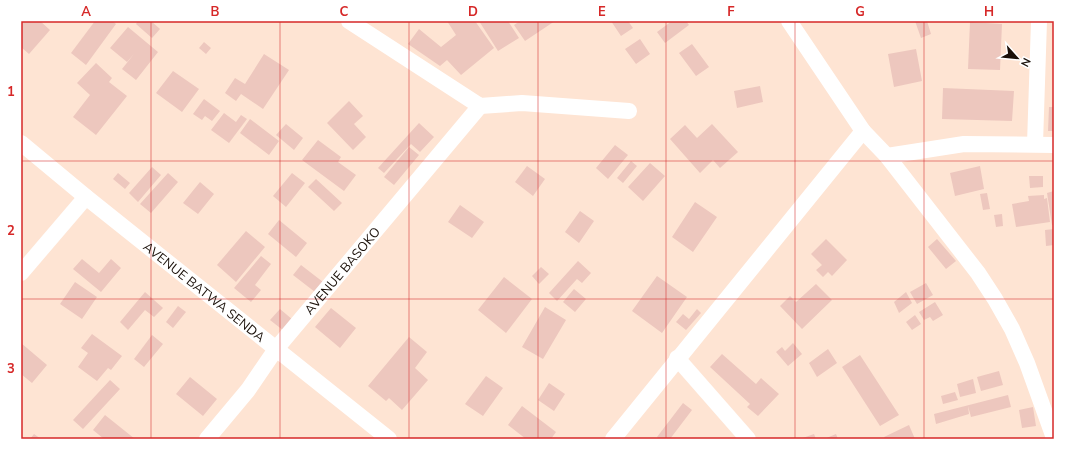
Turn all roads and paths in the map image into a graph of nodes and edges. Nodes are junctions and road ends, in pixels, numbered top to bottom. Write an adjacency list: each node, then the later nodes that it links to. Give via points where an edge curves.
1 (349, 21): 4 (street)
2 (789, 21): 6 (street)
3 (1040, 21): 8 (street)
4 (480, 106): 5 (street, via 522,103); 13 (street, AVENUE BASOKO)
5 (629, 111)
6 (863, 132): 10 (street); 14 (street)
7 (21, 143): 11 (street, AVENUE BATWA SENDA)
8 (1035, 144): 9 (street); 10 (street, via 964,144)
9 (1054, 145)
10 (887, 156): 15 (street, via 978,273 995,299 1027,363)
11 (86, 197): 12 (street); 13 (street, AVENUE BATWA SENDA)
12 (21, 273)
13 (276, 349): 16 (street, AVENUE BASOKO, via 248,390); 17 (street, AVENUE BATWA SENDA)
14 (677, 358): 18 (street); 19 (street)
15 (1054, 438)
16 (207, 439)
17 (389, 439)
18 (612, 439)
19 (748, 439)

